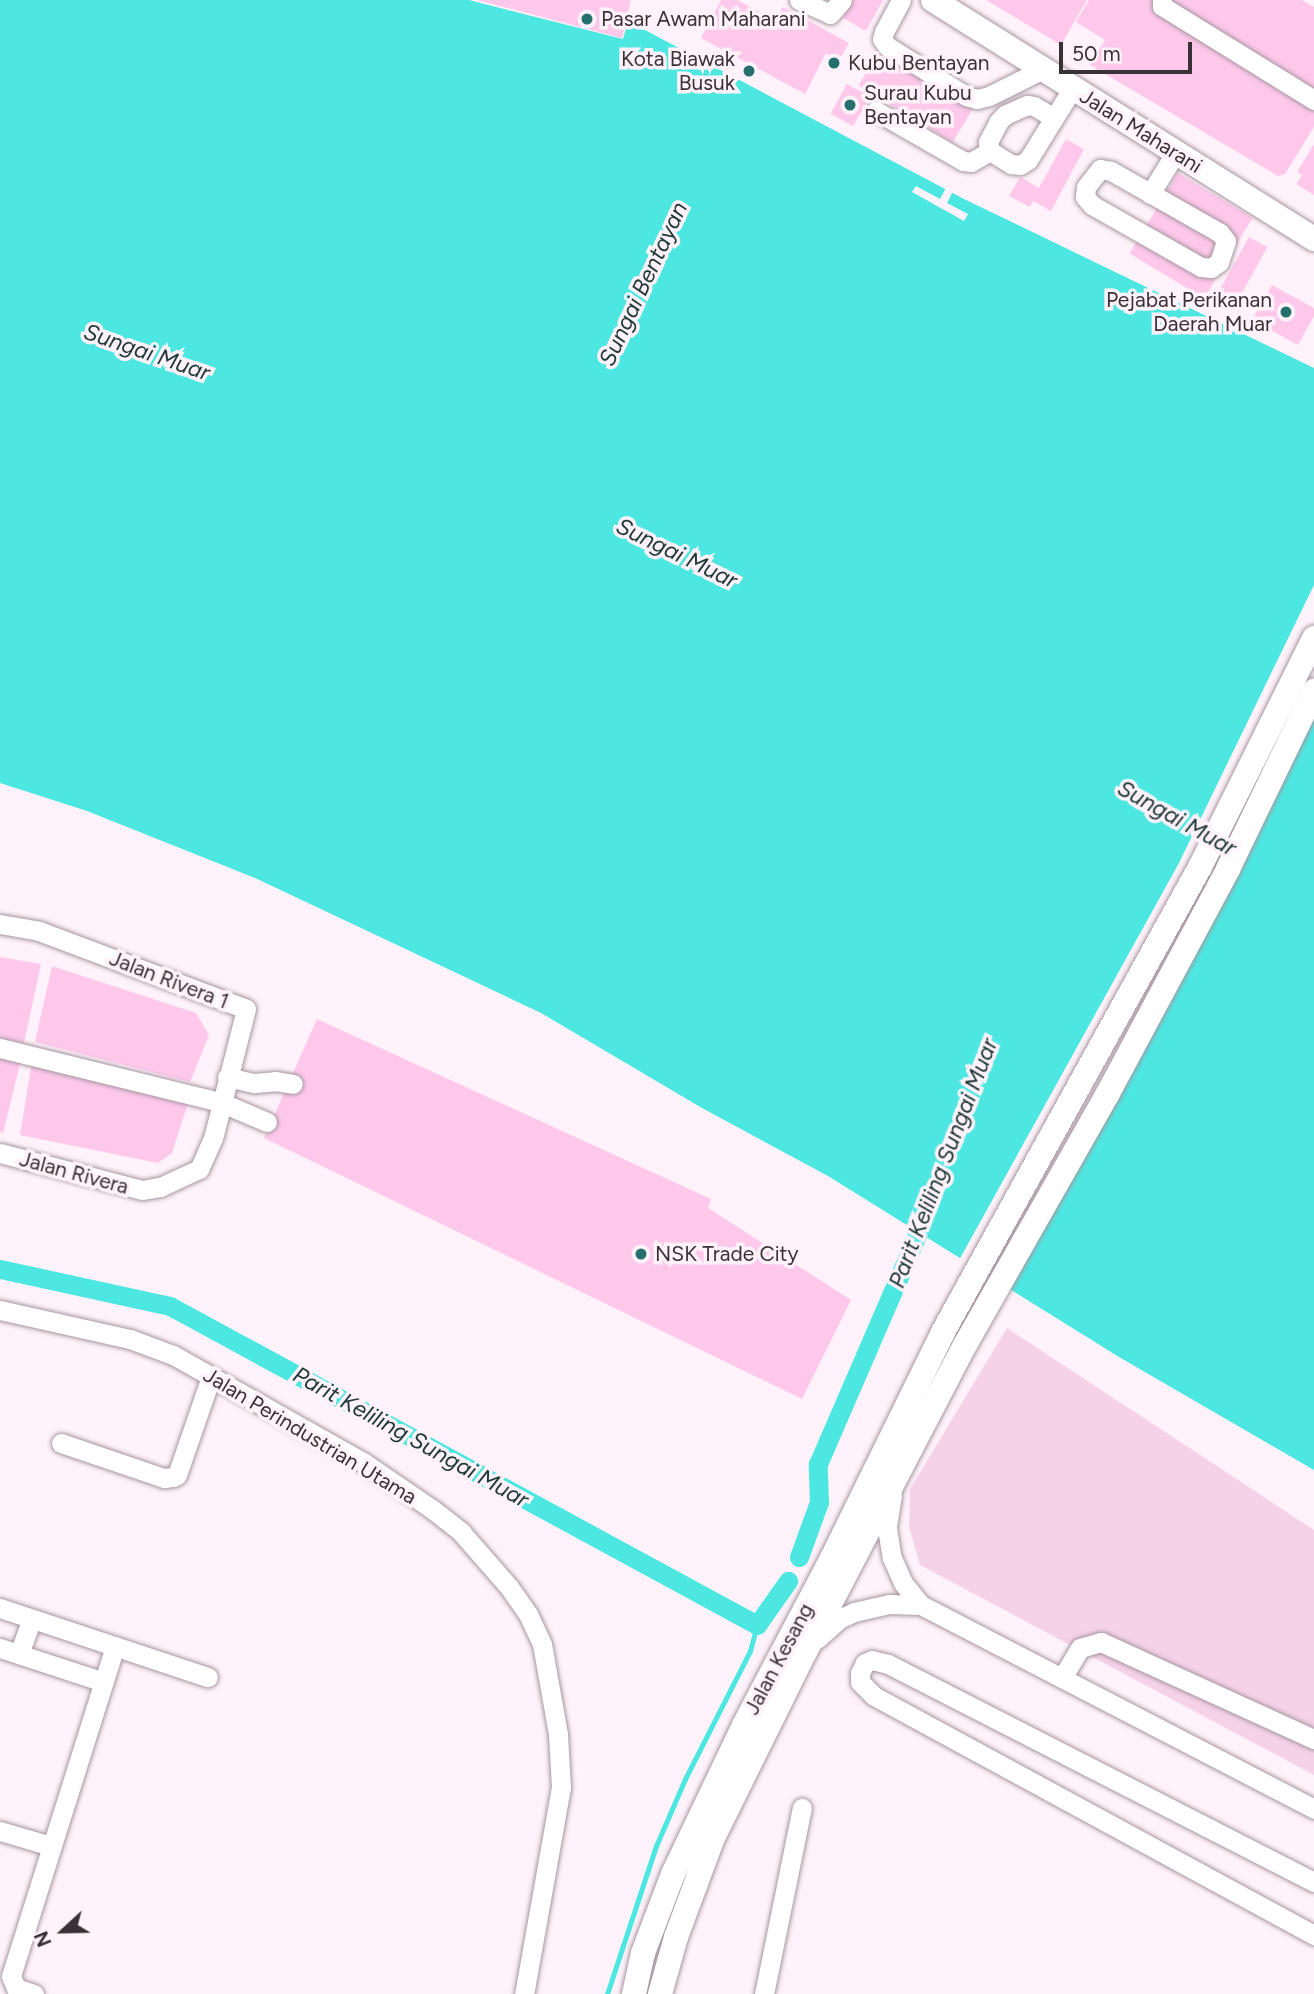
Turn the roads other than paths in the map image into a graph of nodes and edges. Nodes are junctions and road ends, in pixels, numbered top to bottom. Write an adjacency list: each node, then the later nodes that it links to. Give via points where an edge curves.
1 (799, 0): 2 (street, via 830,14)
2 (842, 0)
3 (901, 0): 6 (street, via 882,39 967,96 989,96)
4 (933, 0): 6 (main road, Jalan Maharani)
5 (1162, 0): 8 (street, via 1163,6)
6 (1044, 69): 7 (main road, Jalan Maharani)
7 (1073, 88): 10 (street); 12 (main road, Jalan Maharani)
8 (1314, 100)
9 (876, 111): 11 (street, via 963,161 971,162)
10 (1055, 118): 11 (street, via 1020,165); 11 (street, via 1027,105 1005,115 988,142)
11 (990, 151)
12 (1175, 152): 13 (street); 14 (main road, Jalan Maharani)
13 (1150, 194): 13 (street, via 1220,233 1226,241 1219,262 1211,268 1201,267 1091,205 1085,197 1086,187 1100,169)
14 (1314, 239)
15 (1314, 639): 47 (main road, Jalan Kesang, via 1200,867 943,1332 744,1725 673,1874 643,1953)
16 (1314, 691): 27 (main road, Jalan Kesang, via 1228,869 965,1345)
17 (0, 924): 19 (street, Jalan Rivera 1, via 39,931 247,1009)
18 (0, 1048): 21 (street)
19 (227, 1077): 20 (street); 21 (street, Jalan Rivera 1)
20 (293, 1084)
21 (220, 1102): 22 (street); 23 (street, Jalan Rivera, via 213,1138 199,1168 160,1187 142,1190)
22 (267, 1122)
23 (0, 1153)
24 (0, 1310): 25 (street, Jalan Perindustrian Utama, via 130,1339 173,1355)
25 (211, 1377): 26 (street, via 173,1477 164,1478); 46 (street, Jalan Perindustrian Utama, via 363,1462 432,1509 461,1532 528,1614 542,1644 552,1695 561,1787)
26 (61, 1443)
27 (893, 1488): 28 (street, via 887,1528 892,1558 902,1583); 33 (main road, Jalan Kesang)
28 (921, 1605): 33 (street, via 889,1604 854,1612 828,1628); 36 (street)
29 (0, 1608): 30 (street)
30 (32, 1619): 31 (street); 34 (street)
31 (115, 1646): 35 (street); 37 (street)
32 (0, 1648): 34 (street)
33 (805, 1652): 48 (main road, Jalan Kesang, via 712,1840)
34 (19, 1654): 37 (street)
35 (208, 1677)
36 (1062, 1678): 38 (street, via 1080,1648 1101,1642); 39 (street)
37 (104, 1682): 42 (street)
38 (1314, 1739)
39 (1312, 1801)
40 (802, 1808): 49 (street)
41 (0, 1831): 42 (street)
42 (51, 1846): 45 (street, via 10,1976)
43 (1314, 1882): 44 (street, via 888,1664 872,1660 860,1673 860,1682 874,1696)
44 (1314, 1935)
45 (21, 1992)
46 (524, 1994)
47 (634, 1994)
48 (660, 1994)
49 (764, 1994)

